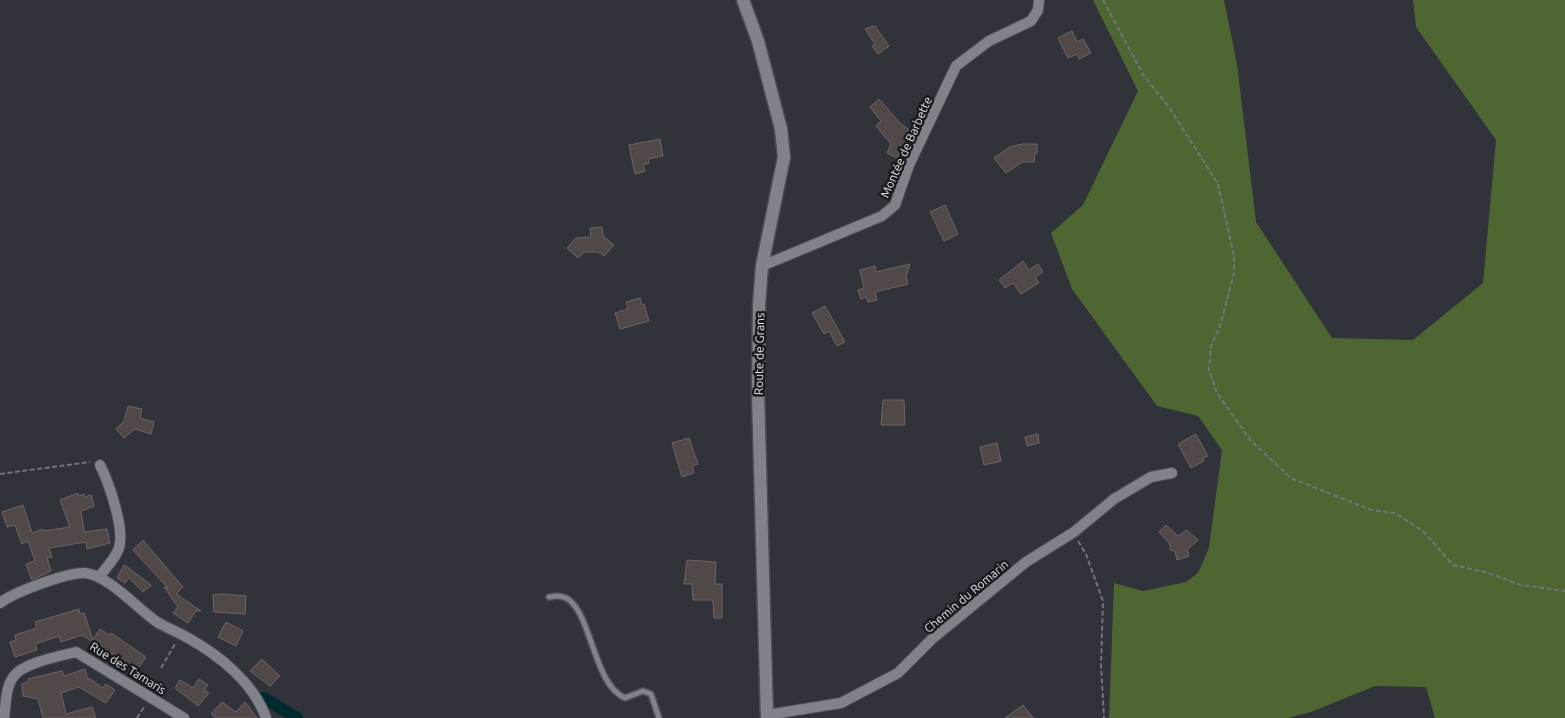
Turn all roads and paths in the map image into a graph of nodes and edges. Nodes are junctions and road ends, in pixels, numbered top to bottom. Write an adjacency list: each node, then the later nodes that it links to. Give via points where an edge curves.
1 (743, 0): 4 (street, Route de Grans, via 761,50 781,129 784,157)
2 (1039, 0): 4 (street, Montée de Barbette, via 1038,10 1031,21 989,41 956,66 909,165 895,205 882,216)
3 (1103, 0): 11 (path, via 1144,76 1169,107 1218,184 1234,256 1234,273 1220,326 1210,346 1209,370 1217,394 1251,441 1291,478 1371,510 1396,513 1423,531 1453,565 1521,585)
4 (762, 266): 17 (street, Route de Grans, via 758,394)
5 (100, 465): 8 (street)
6 (1172, 473): 9 (street, Chemin du Romarin, via 1151,477 1114,499)
7 (0, 474): 8 (path, via 90,462)
8 (108, 480): 10 (street, via 121,536 119,550)
9 (1074, 532): 16 (street, Chemin du Romarin, via 1026,562 932,639 898,673 841,703); 22 (path, via 1086,554 1102,601)
10 (99, 577): 13 (street, via 86,573 71,575 10,596); 14 (street, via 158,622)
11 (1565, 591)
12 (549, 597): 21 (lane, via 565,597 573,605 616,692 625,698 643,691 651,694)
13 (0, 603)
14 (181, 634): 15 (path); 20 (street, via 212,652 237,674)
15 (161, 668)
16 (802, 715): 17 (street, Chemin du Romarin)
17 (767, 717)
18 (4, 718): 19 (street, Rue des Tamaris, via 14,675 24,668 76,652)
19 (184, 718)
20 (266, 718)
21 (659, 718)
22 (1104, 718)

